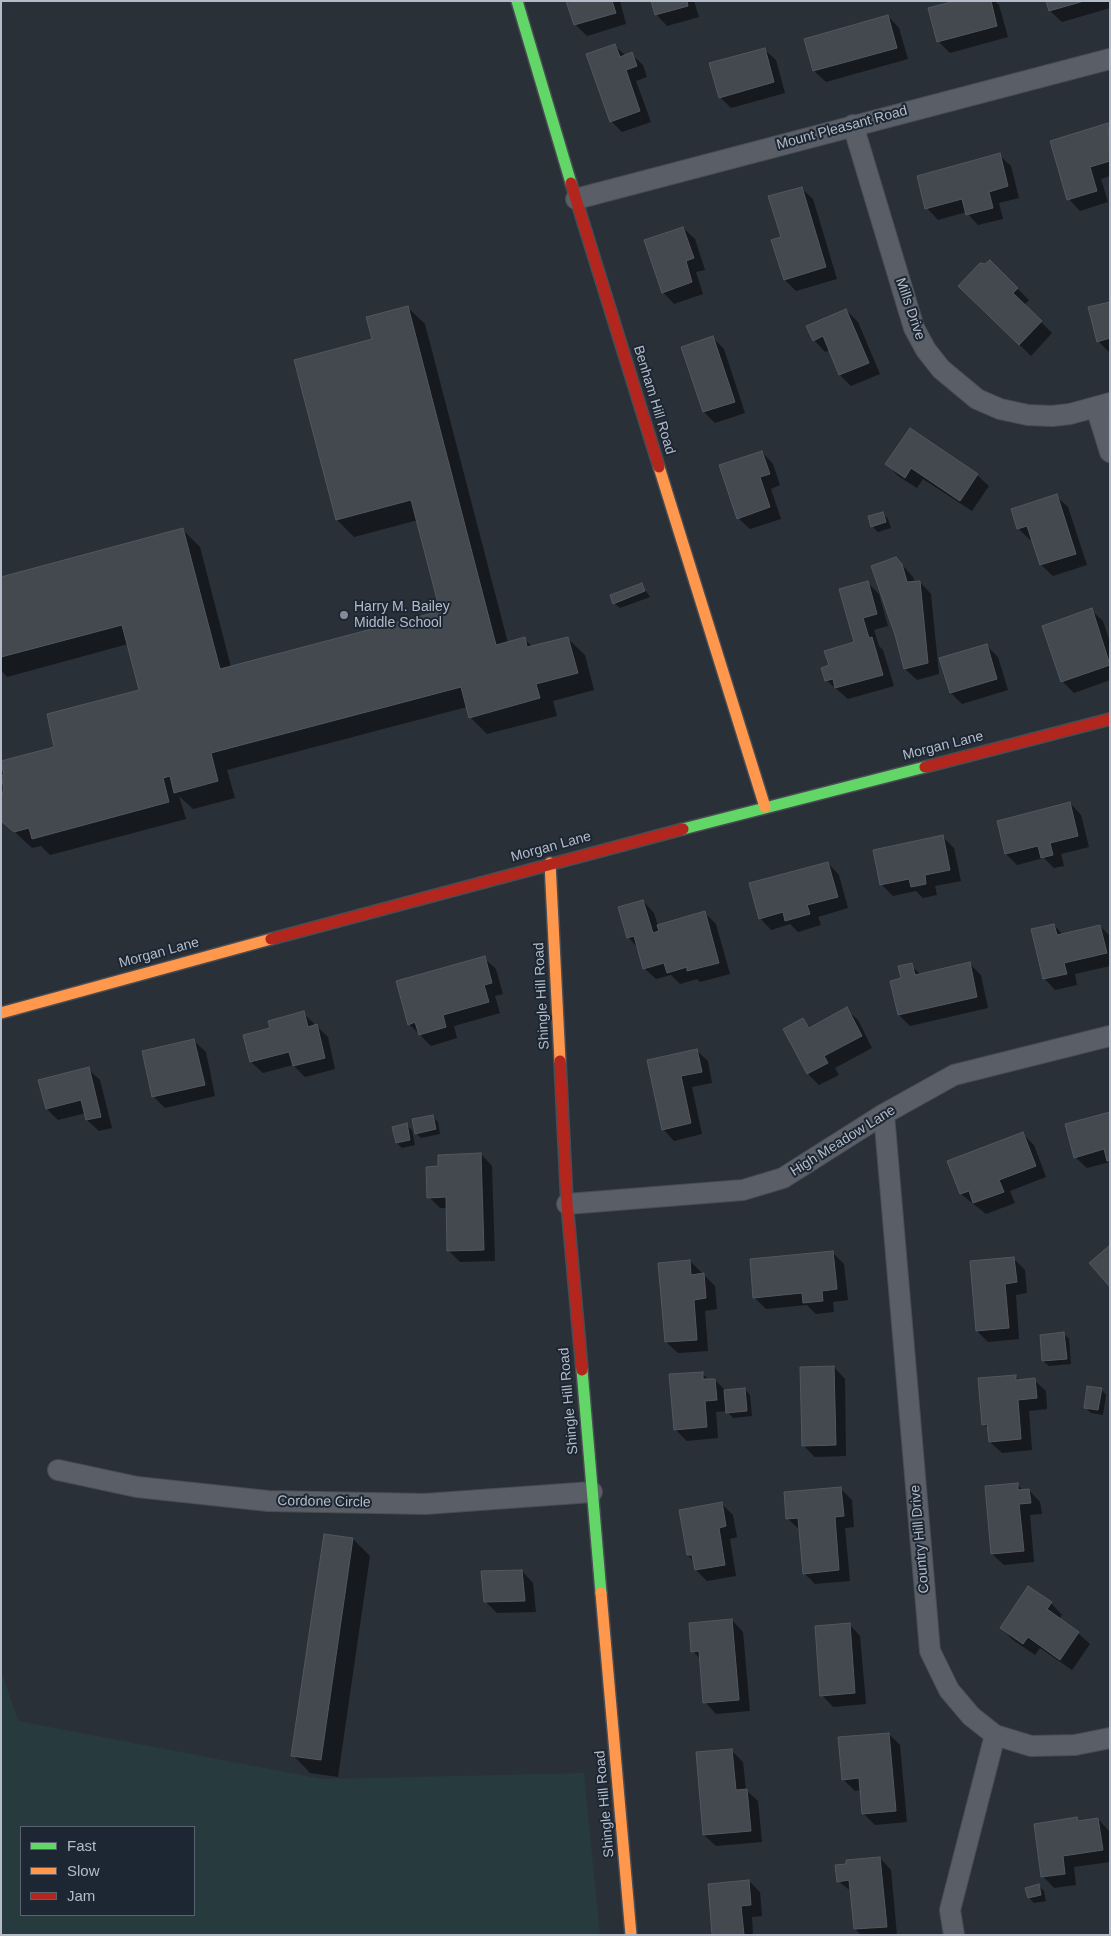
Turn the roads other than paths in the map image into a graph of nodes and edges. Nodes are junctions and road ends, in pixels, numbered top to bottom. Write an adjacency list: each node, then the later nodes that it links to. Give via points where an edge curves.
1 (517, 1): 4 (street, Benham Hill Road)
2 (1110, 59): 3 (street, Mount Pleasant Road)
3 (853, 125): 4 (street, Mount Pleasant Road); 5 (street, Mills Drive, via 914,328 940,369 977,399 1028,415 1052,416)
4 (576, 199): 8 (street, Benham Hill Road)
5 (1103, 405): 6 (street)
6 (1110, 452)
7 (1110, 719): 8 (street, Morgan Lane)
8 (765, 807): 9 (street, Morgan Lane)
9 (550, 863): 10 (street, Morgan Lane); 13 (street, Shingle Hill Road)
10 (1, 1013)
11 (1110, 1036): 12 (street, High Meadow Lane, via 954,1076)
12 (884, 1114): 13 (street, High Meadow Lane, via 783,1178 751,1188); 16 (street, Country Hill Drive, via 930,1651 949,1690 971,1716)
13 (567, 1204): 15 (street, Shingle Hill Road)
14 (58, 1470): 15 (street, Cordone Circle, via 136,1487 268,1501 425,1504)
15 (592, 1492): 18 (street, Shingle Hill Road)
16 (995, 1735): 17 (street, via 1031,1746 1075,1745); 19 (street, via 950,1910)
17 (1110, 1738)
18 (631, 1935)
19 (954, 1935)

